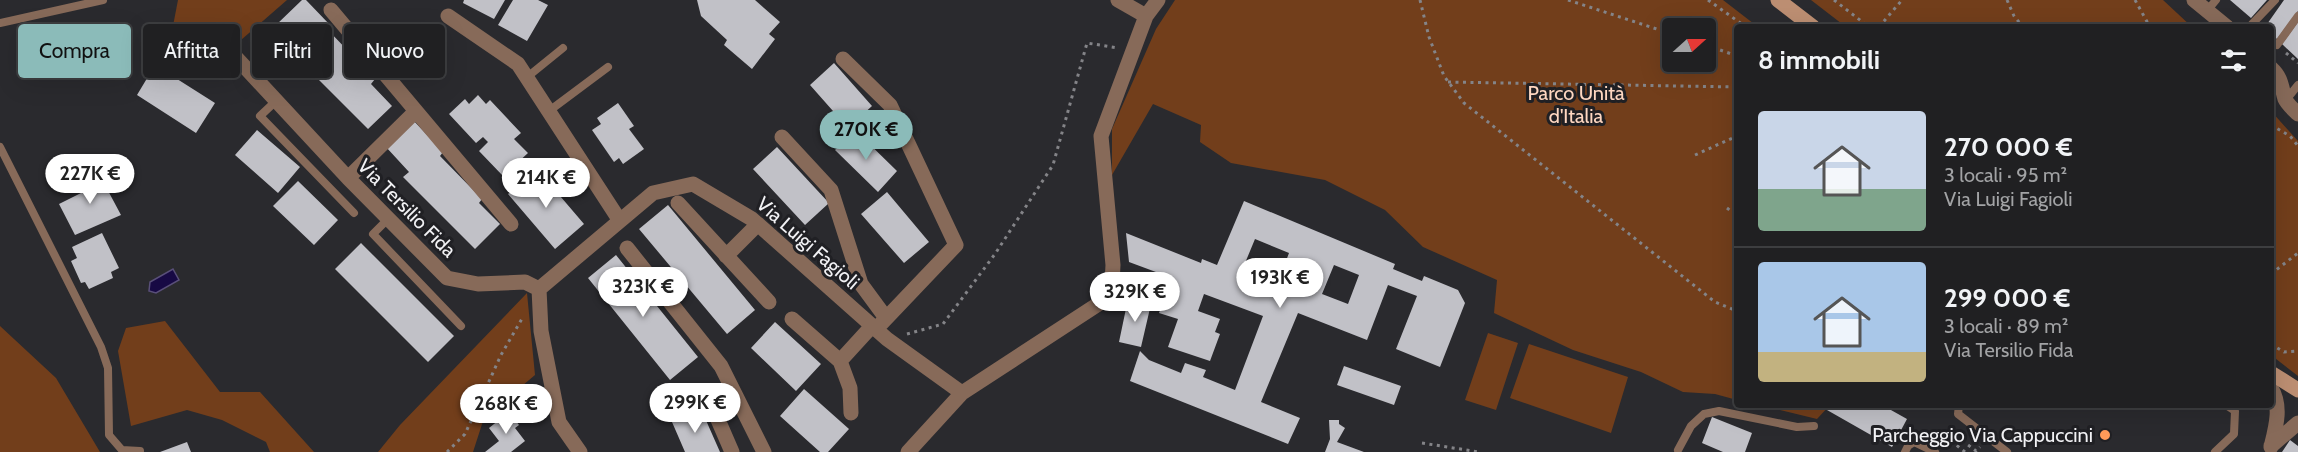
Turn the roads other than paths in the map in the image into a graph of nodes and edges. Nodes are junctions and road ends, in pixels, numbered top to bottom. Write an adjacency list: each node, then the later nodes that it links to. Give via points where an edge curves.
1 (103, 0): 13 (lane)
2 (1118, 0): 11 (street)
3 (1158, 0): 11 (street)
4 (1778, 0): 14 (main road)
5 (2194, 0): 9 (street)
6 (2216, 0): 9 (lane)
7 (2275, 0): 16 (lane)
8 (331, 10): 27 (street)
9 (2206, 12): 15 (street)
10 (448, 16): 23 (street, via 518,64)
11 (1146, 16): 49 (street, via 1101,136 1112,284 1103,301)
12 (2298, 16): 17 (lane)
13 (0, 23)
14 (1809, 24)
15 (2223, 24)
16 (2252, 24)
17 (2277, 45)
18 (563, 48): 23 (lane)
19 (843, 59): 45 (street, via 890,105 956,245)
20 (240, 62): 25 (street, Via Tersilio Fida)
21 (608, 67): 28 (lane)
22 (2274, 71): 26 (street)
23 (526, 78): 28 (street)
24 (2298, 85): 26 (lane)
25 (276, 101): 32 (street, Via Tersilio Fida); 34 (lane, via 260,116)
26 (2285, 101): 29 (street)
27 (416, 111): 32 (street); 37 (street)
28 (549, 111): 36 (street)
29 (2298, 114)
30 (782, 137): 45 (street, via 831,190 861,284)
31 (0, 147): 63 (lane, via 101,346 108,368 110,435 123,450)
32 (348, 178): 35 (street, Via Tersilio Fida)
33 (678, 203): 40 (street)
34 (354, 213)
35 (388, 219): 41 (street, Via Tersilio Fida, via 447,278 478,284 525,282); 44 (lane, via 373,234)
36 (620, 221): 38 (street, Via Luigi Fagioli, via 653,193 693,184); 41 (street, Via Luigi Fagioli)
37 (511, 224)
38 (758, 224): 40 (street); 45 (street, Via Luigi Fagioli)
39 (627, 248): 57 (street, via 721,366)
40 (726, 256): 42 (street)
41 (539, 289): 64 (street, via 541,331 559,422)
42 (769, 302)
43 (792, 319): 46 (street)
44 (461, 326)
45 (880, 328): 46 (street); 49 (street, Via Luigi Fagioli)
46 (840, 361): 55 (street, via 850,388)
47 (2274, 375): 48 (main road)
48 (2293, 387): 52 (main road)
49 (962, 393): 67 (street)
50 (2274, 396): 61 (street, via 2277,418)
51 (709, 399): 59 (street)
52 (2298, 399)
53 (1959, 408): 70 (lane, via 1958,414)
54 (2230, 408): 71 (lane, via 2235,411 2234,434)
55 (851, 413)
56 (2298, 423): 61 (street)
57 (750, 424): 59 (street); 66 (street)
58 (1814, 426): 62 (lane, via 1797,427 1719,411 1704,414 1691,426)
59 (725, 435): 65 (street)
60 (2298, 439): 61 (street)
61 (2271, 447)
62 (1678, 450)
63 (140, 451)
64 (580, 452)
65 (732, 452)
66 (764, 452)
67 (908, 452)
68 (1905, 452): 69 (lane, via 1914,442)
69 (1935, 452)
70 (2007, 452)
71 (2215, 452)

